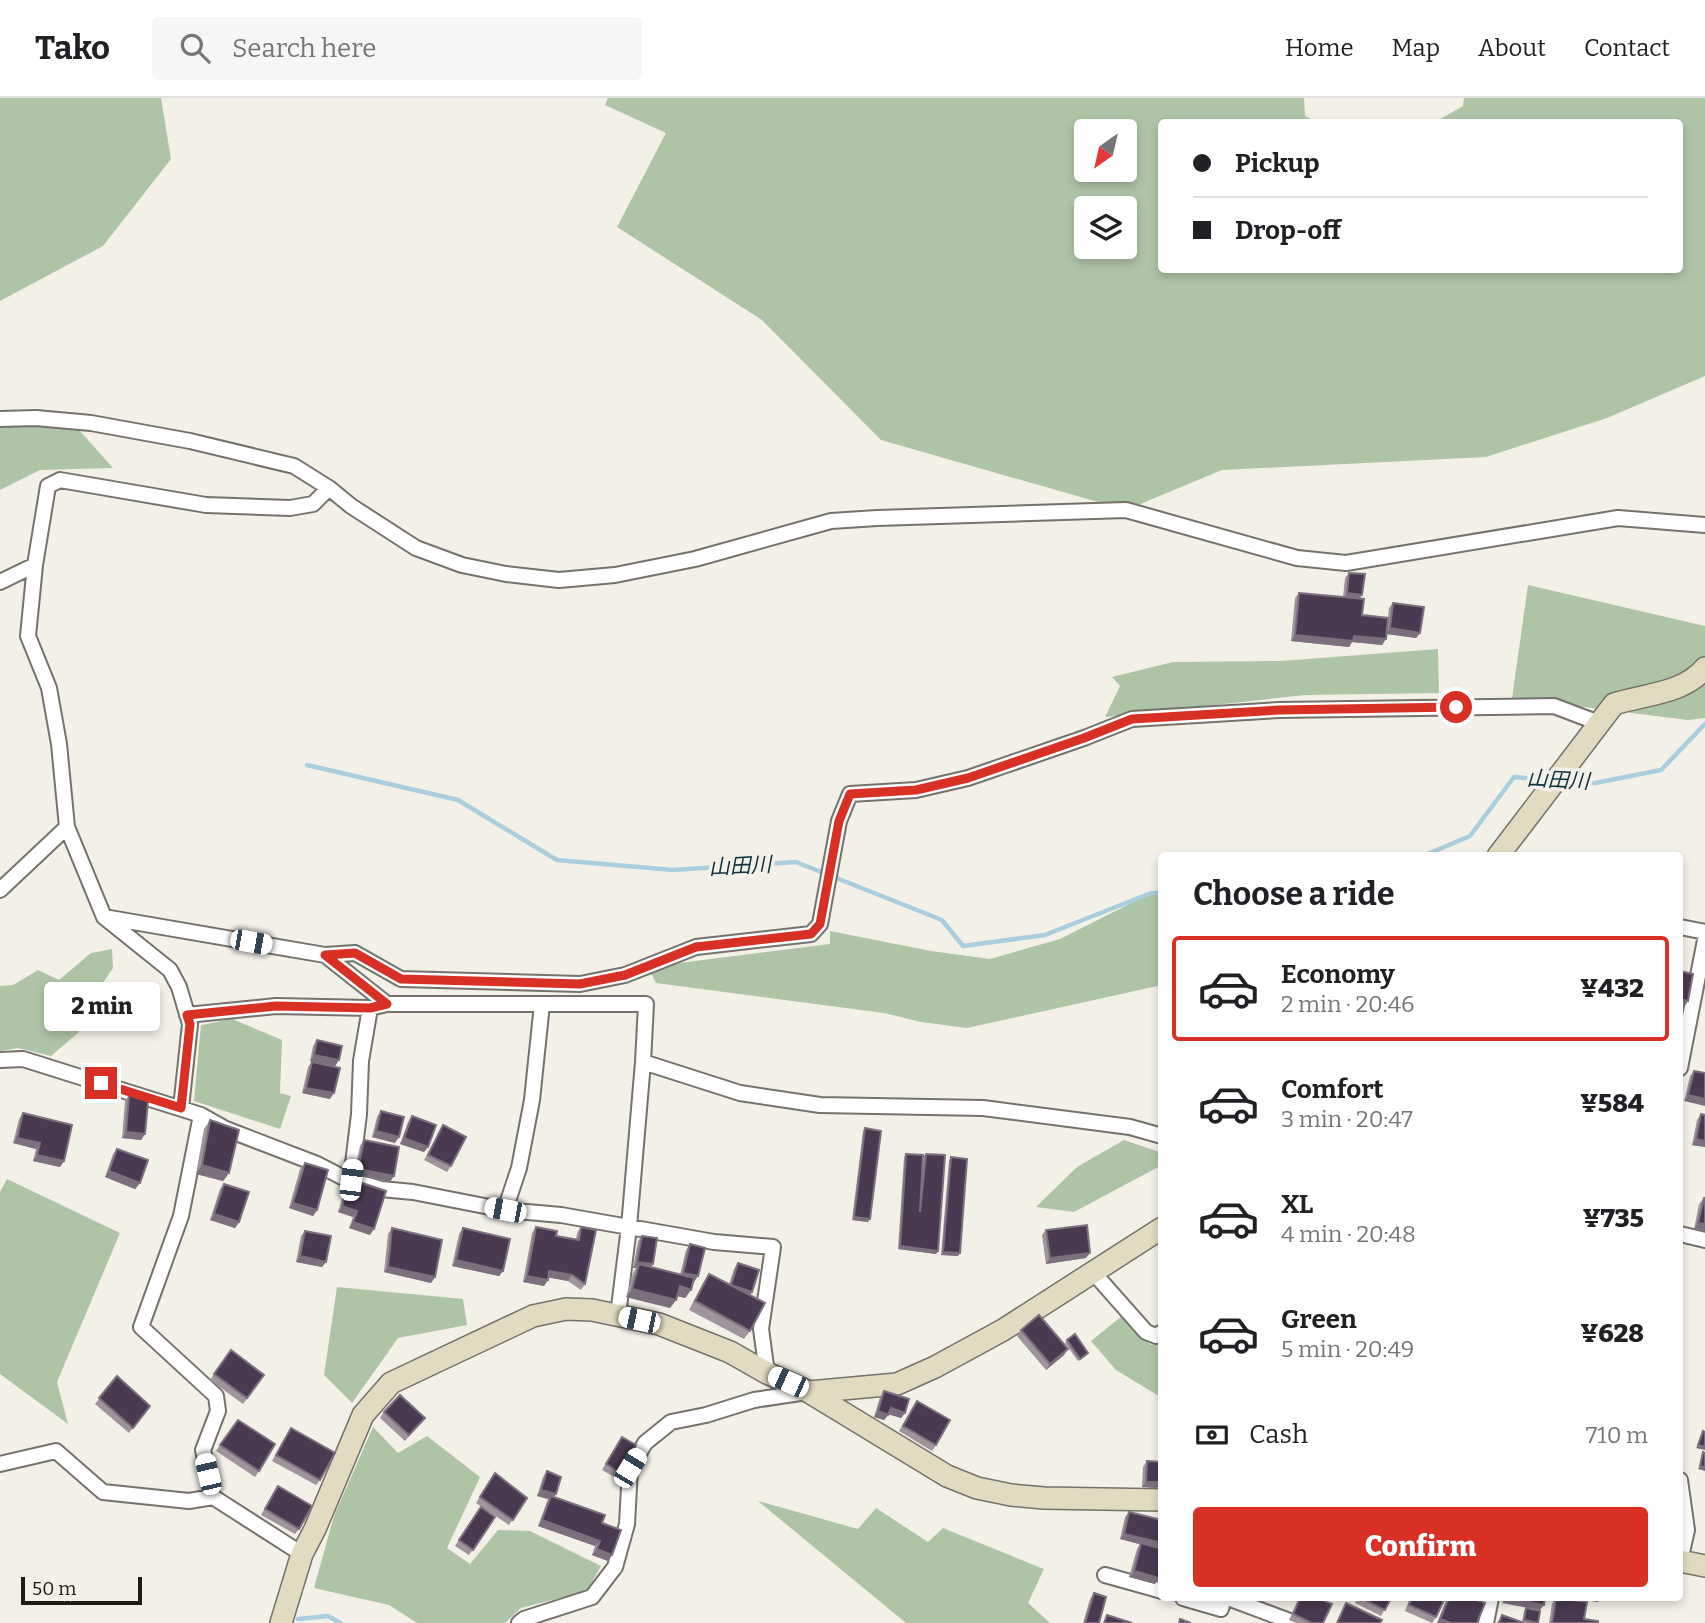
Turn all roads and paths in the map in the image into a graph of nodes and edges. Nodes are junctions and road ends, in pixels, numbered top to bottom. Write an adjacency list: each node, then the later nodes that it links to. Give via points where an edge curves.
1 (0, 419): 2 (street, via 91,423 190,441 294,466)
2 (329, 488): 3 (street, via 416,548 462,565 559,580 615,575 695,559 831,521 877,518 1126,510 1297,558 1346,563 1618,518); 4 (street, via 313,504 290,508 206,505 60,480 48,486)
3 (1705, 525)
4 (35, 565): 5 (street); 8 (street, via 29,636 49,688)
5 (0, 582)
6 (1705, 668): 7 (street, via 1665,692 1614,704)
7 (1599, 723): 9 (street); 15 (street, via 1554,706 1279,710 1132,719 968,778 916,790 850,794 839,821 820,924 811,934 696,947 625,975 580,984 401,979 355,953)
8 (67, 827): 10 (street); 11 (street)
9 (1501, 852)
10 (0, 890)
11 (104, 917): 15 (street); 19 (street, via 170,970)
12 (1683, 928): 13 (street)
13 (1705, 932)
14 (1705, 940): 20 (street)
15 (325, 955): 16 (street)
16 (387, 1004): 17 (street); 18 (street)
17 (542, 1004): 22 (street, via 646,1004); 27 (street, via 532,1100 519,1168)
18 (370, 1008): 19 (street, via 276,1006); 26 (street)
19 (187, 1015): 23 (street, via 190,1024)
20 (1683, 1053)
21 (0, 1060): 23 (street, via 23,1059)
22 (643, 1062): 25 (street, via 740,1093 820,1105 983,1108 1130,1127); 28 (street)
23 (181, 1108): 24 (street)
24 (201, 1115): 26 (street); 38 (street, via 181,1216 141,1327 216,1396 219,1411 203,1450)
25 (1158, 1135)
26 (351, 1180): 27 (street)
27 (505, 1210): 28 (street)
28 (629, 1227): 33 (street); 35 (street, via 773,1247 761,1329)
29 (1158, 1231): 32 (street)
30 (1683, 1235): 31 (street)
31 (1705, 1240)
32 (1093, 1272): 34 (street, via 1146,1332); 36 (street, via 969,1350 897,1384)
33 (618, 1315): 35 (street, via 659,1324 730,1352); 42 (street, via 566,1308 533,1316 391,1383 363,1415)
34 (1158, 1335)
35 (767, 1373): 36 (street)
36 (808, 1392): 39 (street, via 947,1476 977,1488 1044,1498); 52 (street, via 754,1400 671,1422 645,1443 630,1468 626,1524 615,1567 592,1597)
37 (0, 1464): 38 (street, via 56,1451 103,1492 189,1501)
38 (213, 1497): 42 (street)
39 (1158, 1500)
40 (1683, 1501): 41 (street, via 1687,1530)
41 (1683, 1548)
42 (302, 1554): 51 (street)
43 (1683, 1562): 44 (street)
44 (1705, 1566)
45 (1105, 1574): 46 (street)
46 (1158, 1590)
47 (1193, 1601): 48 (street, via 1221,1609)
48 (1225, 1601)
49 (1234, 1601): 53 (street)
50 (1490, 1601): 54 (street)
51 (281, 1623)
52 (519, 1623)
53 (1296, 1623)
54 (1486, 1623)

